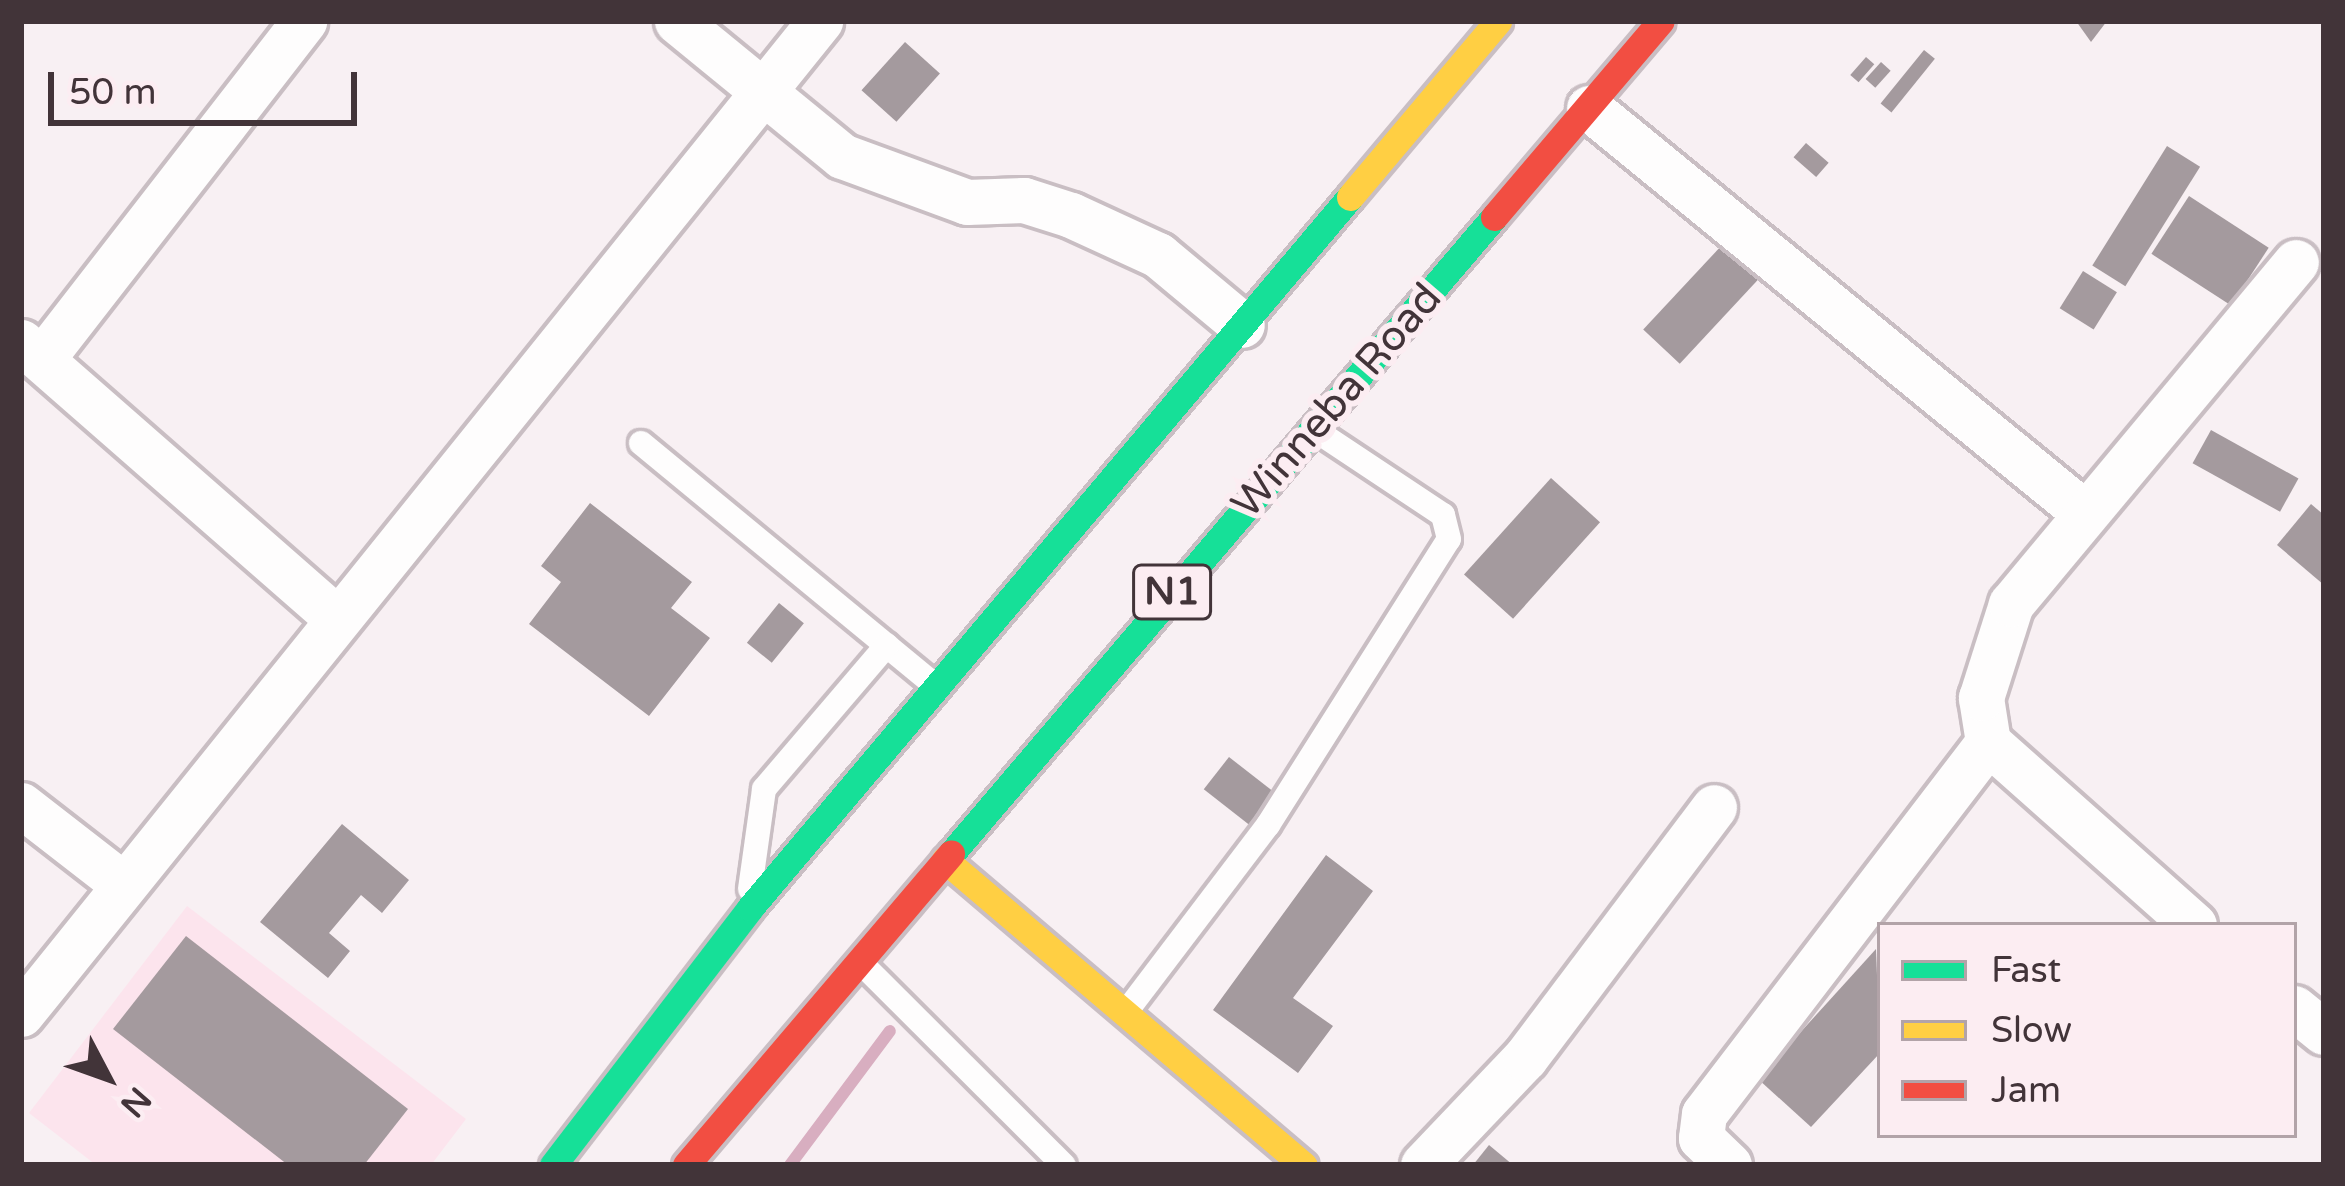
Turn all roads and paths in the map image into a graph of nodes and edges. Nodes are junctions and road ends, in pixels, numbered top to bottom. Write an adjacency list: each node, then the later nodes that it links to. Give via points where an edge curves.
1 (304, 21): 12 (street)
2 (677, 21): 8 (street)
3 (820, 21): 8 (street)
4 (1456, 21): 7 (lane)
5 (1498, 21): 7 (main road)
6 (1661, 21): 9 (main road, Winneba Road / N1)
7 (1475, 47): 11 (main road)
8 (763, 92): 11 (street, via 842,156 896,182 967,202 1024,200 1158,255); 16 (street)
9 (1589, 108): 13 (main road, Winneba Road / N1); 15 (street)
10 (2296, 262): 15 (street, via 2257,321)
11 (1242, 325): 18 (main road)
12 (31, 350): 16 (street)
13 (1313, 429): 22 (main road, Winneba Road / N1); 29 (lane, via 1443,515 1448,538 1268,825)
14 (641, 443): 17 (lane)
15 (2081, 510): 19 (street, via 1995,634 1981,698)
16 (337, 619): 23 (street)
17 (887, 645): 18 (lane); 24 (lane, via 764,789 752,817)
18 (935, 685): 24 (main road)
19 (1988, 742): 25 (street); 36 (street, via 1704,1114 1701,1138)
20 (21, 806): 23 (street)
21 (1714, 808): 35 (street, via 1525,1058)
22 (945, 860): 26 (main road, Winneba Road / N1); 29 (main road)
23 (124, 885): 28 (street)
24 (750, 908): 31 (main road)
25 (2191, 922)
26 (858, 960): 32 (main road, Winneba Road / N1); 33 (lane)
27 (2297, 1010): 30 (street)
28 (21, 1015)
29 (1120, 1019): 34 (main road)
30 (2324, 1032)
31 (553, 1165)
32 (686, 1165)
33 (1064, 1165)
34 (1304, 1165)
35 (1423, 1165)
36 (1729, 1165)

